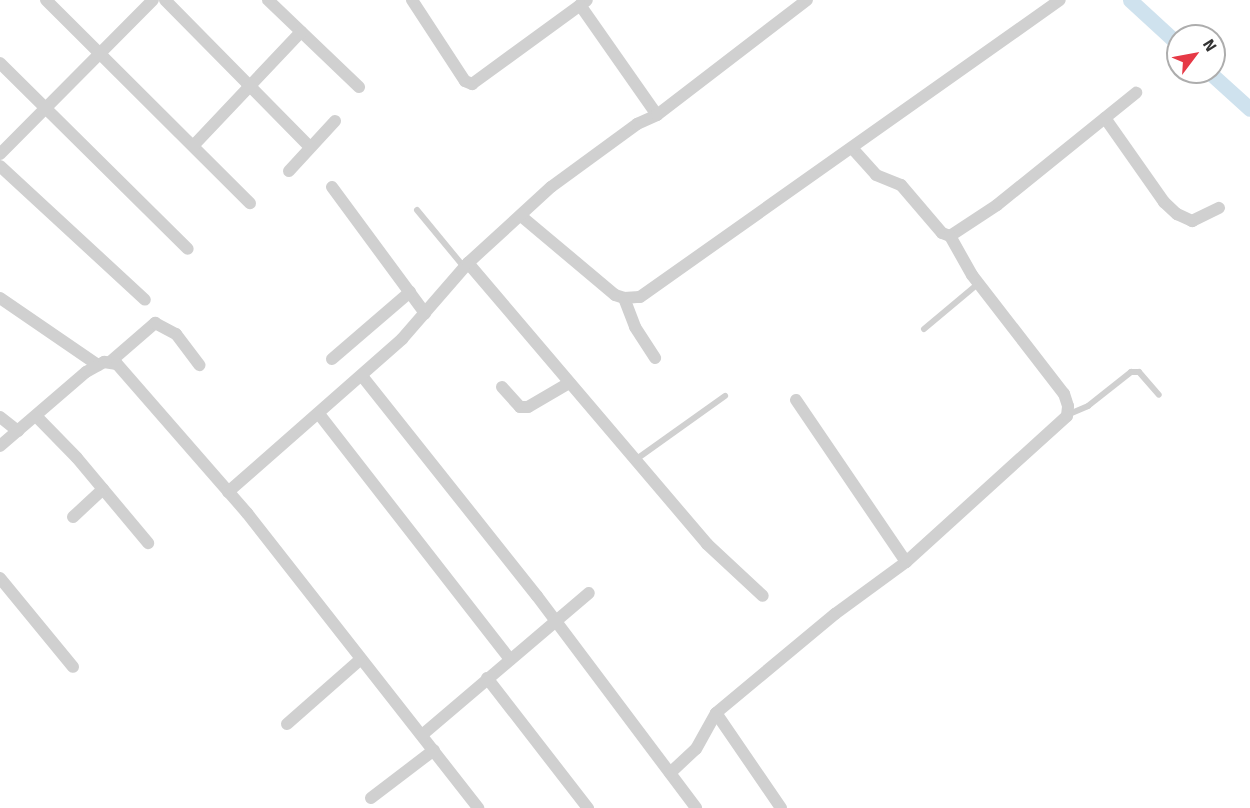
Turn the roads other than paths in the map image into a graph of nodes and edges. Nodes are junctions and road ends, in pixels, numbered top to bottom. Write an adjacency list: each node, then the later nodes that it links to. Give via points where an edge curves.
1 (46, 0): 10 (street)
2 (153, 0): 10 (street)
3 (165, 0): 12 (street)
4 (268, 0): 9 (street)
5 (412, 0): 8 (street, via 465,81 472,84)
6 (807, 0): 16 (street)
7 (1060, 0): 21 (street)
8 (584, 3): 16 (street)
9 (301, 32): 12 (street); 13 (street)
10 (100, 54): 15 (street); 19 (street)
11 (0, 63): 15 (street)
12 (249, 85): 19 (street); 20 (street)
13 (360, 87)
14 (1136, 93): 17 (street)
15 (46, 106): 22 (street); 31 (street)
16 (657, 115): 29 (street, via 637,124 551,187)
17 (1105, 118): 27 (street, via 1164,202 1178,214 1192,221); 30 (street)
18 (335, 121): 20 (street)
19 (194, 145): 26 (street)
20 (310, 147): 24 (street)
21 (852, 148): 30 (street, via 876,175 901,185 942,233); 36 (street, via 682,270 640,297)
22 (0, 154)
23 (0, 166): 37 (street)
24 (289, 171)
25 (333, 187): 34 (street)
26 (250, 202)
27 (1219, 208)
28 (417, 210): 32 (lane)
29 (521, 216): 32 (street); 36 (street)
30 (950, 237): 33 (street)
31 (188, 249)
32 (466, 265): 38 (street); 45 (street)
33 (979, 283): 39 (lane); 51 (street, via 1064,394)
34 (410, 292): 38 (street); 41 (street)
35 (0, 298): 42 (street)
36 (624, 298): 40 (street, via 635,327)
37 (145, 300)
38 (425, 313): 44 (street)
39 (924, 329)
40 (655, 358)
41 (332, 359)
42 (104, 363): 43 (street, via 155,323 176,334); 53 (street); 58 (street, via 117,364)
43 (199, 365)
44 (362, 376): 50 (street); 65 (street)
45 (569, 383): 46 (street, via 528,407 520,407); 56 (street)
46 (502, 387)
47 (1159, 395): 51 (lane, via 1139,372 1131,372 1088,406)
48 (725, 396): 56 (lane)
49 (796, 400): 61 (street)
50 (319, 414): 58 (street); 67 (street)
51 (1066, 416): 61 (street)
52 (0, 417): 54 (street)
53 (37, 417): 54 (street); 57 (street)
54 (18, 431): 55 (street)
55 (0, 446)
56 (638, 459): 64 (street, via 707,544)
57 (103, 489): 59 (street); 60 (street)
58 (228, 492): 66 (street)
59 (74, 517)
60 (148, 543)
61 (906, 562): 70 (street)
62 (0, 578): 68 (street)
63 (589, 593): 65 (street)
64 (763, 596)
65 (556, 622): 67 (street); 74 (street)
66 (360, 659): 71 (street); 72 (street)
67 (510, 659): 69 (street)
68 (74, 667)
69 (487, 678): 72 (street); 77 (street)
70 (716, 713): 74 (street, via 696,749); 79 (street)
71 (287, 724)
72 (422, 735): 73 (street)
73 (434, 750): 75 (street); 76 (street)
74 (670, 773): 78 (street)
75 (372, 798)
76 (478, 808)
77 (588, 808)
78 (696, 808)
79 (781, 808)

